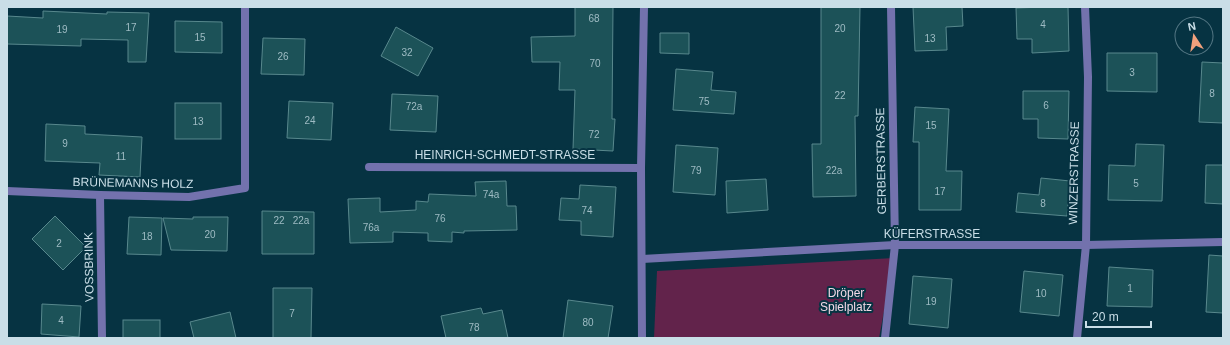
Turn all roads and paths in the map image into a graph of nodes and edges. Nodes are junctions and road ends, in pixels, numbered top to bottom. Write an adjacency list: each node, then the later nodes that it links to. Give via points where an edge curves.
1 (245, 7): 8 (street, BRÜNEMANNS HOLZ, via 245,188 189,197)
2 (644, 7): 6 (street)
3 (891, 7): 10 (street, GERBERSTRASSE)
4 (1085, 7): 11 (street, WINZERSTRASSE, via 1088,76)
5 (369, 166): 6 (street, HEINRICH-SCHMEDT-STRASSE)
6 (642, 168): 12 (street)
7 (7, 191): 8 (street, BRÜNEMANNS HOLZ)
8 (100, 196): 13 (street, VOSSBRINK)
9 (1223, 242): 11 (street, KÜFERSTRASSE)
10 (895, 245): 11 (street, KÜFERSTRASSE); 12 (street, KÜFERSTRASSE); 15 (street, GERBERSTRASSE)
11 (1086, 245): 16 (street, WINZERSTRASSE)
12 (642, 259): 14 (street)
13 (102, 338)
14 (642, 338)
15 (885, 338)
16 (1077, 338)

